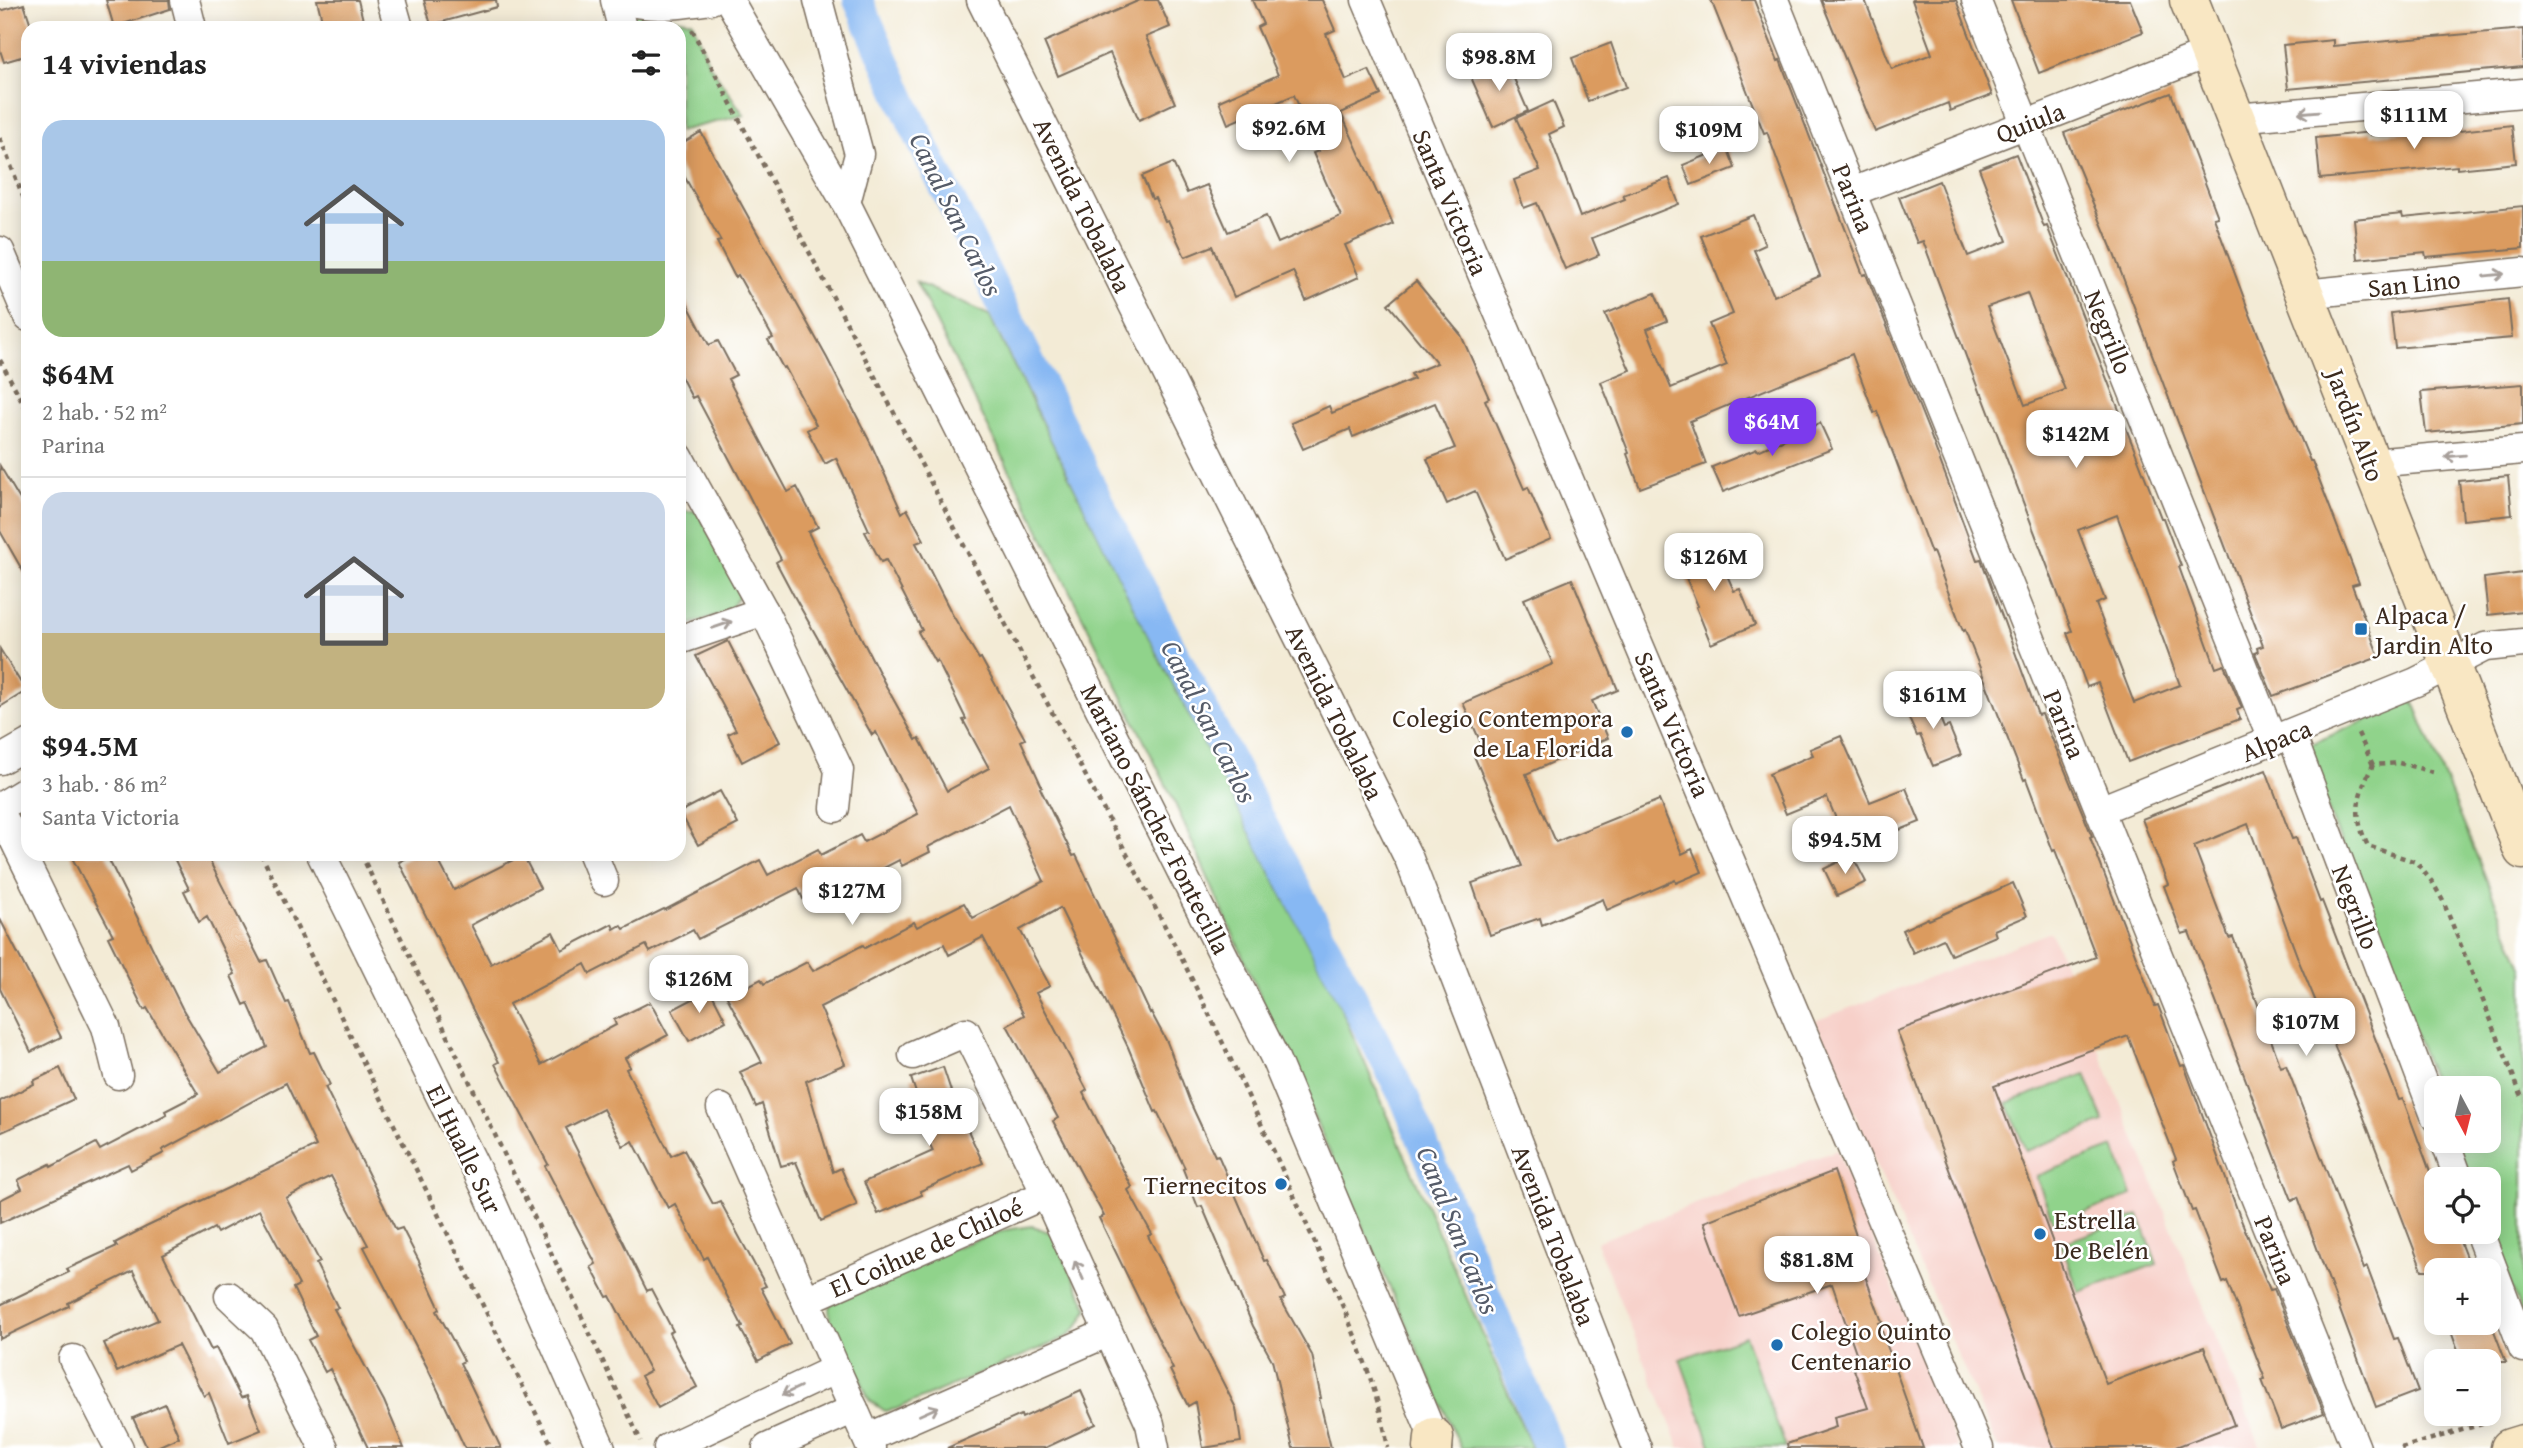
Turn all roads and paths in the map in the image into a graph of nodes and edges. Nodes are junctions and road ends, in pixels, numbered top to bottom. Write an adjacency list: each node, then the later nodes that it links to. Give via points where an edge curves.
1 (184, 0): 14 (street)
2 (391, 0): 15 (street)
3 (615, 0): 16 (street)
4 (623, 0): 13 (street)
5 (711, 0): 13 (street)
6 (729, 0): 24 (street, Mariano Sánchez Fontecilla)
7 (818, 0): 24 (street, via 859,155)
8 (981, 0): 81 (street, Avenida Tobalaba, via 1409,859)
9 (1366, 0): 82 (street, Santa Victoria)
10 (1774, 0): 23 (street, Parina)
11 (1976, 0): 20 (street, Negrillo)
12 (2189, 0): 17 (street, Jardín Alto)
13 (679, 4): 80 (path, via 1239,1074 1368,1368)
14 (190, 21)
15 (397, 21)
16 (620, 21)
17 (2209, 53): 19 (street, Jardín Alto); 20 (street, Quiula)
18 (2523, 93): 19 (street, one-way to 19)
19 (2235, 118): 27 (street, Jardín Alto)
20 (2026, 124): 23 (street, Quiula); 39 (street, Negrillo)
21 (0, 138): 22 (path)
22 (21, 191)
23 (1852, 192): 47 (street, Parina)
24 (846, 203): 71 (street, Mariano Sánchez Fontecilla, via 1274,1056)
25 (0, 251): 28 (street)
26 (2523, 272): 27 (street, San Lino, one-way to 26)
27 (2304, 294): 32 (street, Jardín Alto)
28 (21, 300)
29 (0, 360): 30 (path)
30 (21, 399)
31 (2523, 450): 32 (street, one-way to 32)
32 (2371, 463): 37 (street, Jardín Alto)
33 (687, 492): 34 (street)
34 (764, 611): 35 (street, one-way to 34); 45 (street, via 839,770)
35 (686, 638)
36 (2523, 643): 37 (street, Alpaca, via 2485,647)
37 (2450, 664): 38 (street, Alpaca); 48 (street, Jardín Alto)
38 (2347, 711): 39 (street, Alpaca); 42 (path)
39 (2282, 738): 47 (street, Alpaca); 57 (street, Negrillo)
40 (21, 748): 41 (street)
41 (0, 760)
42 (2373, 765): 43 (path, via 2399,764); 58 (path, via 2359,794 2362,833 2368,846 2416,862 2433,883)
43 (2433, 772)
44 (21, 795): 46 (street)
45 (835, 808)
46 (0, 809): 49 (street)
47 (2100, 810): 83 (street, Parina)
48 (2523, 850)
49 (10, 853): 56 (street, via 106,1027)
50 (264, 861): 74 (path)
51 (323, 861): 75 (street, El Hualle Sur, via 485,1187)
52 (364, 861): 76 (path)
53 (596, 861): 54 (street)
54 (604, 881)
55 (914, 1055): 60 (street, El Coihue de Chiloé, via 966,1032)
56 (118, 1075)
57 (2424, 1088)
58 (2523, 1100)
59 (721, 1108): 63 (street, El Coihue de Chiloé)
60 (1046, 1194): 63 (street, El Coihue de Chiloé); 64 (street, El Coihue de Chiloé, one-way to 60)
61 (2484, 1244): 65 (street)
62 (229, 1296): 73 (street, via 264,1329)
63 (806, 1300): 67 (street, El Coihue de Chiloé)
64 (1107, 1333): 70 (street, El Coihue de Chiloé, one-way to 64); 79 (street, El Coihue de Chiloé, via 1150,1424)
65 (2523, 1348)
66 (73, 1359): 72 (street)
67 (836, 1368): 68 (street, El Coihue de Chiloé); 77 (street, one-way to 77)
68 (854, 1409): 70 (street, El Coihue de Chiloé); 78 (street)
69 (2510, 1437): 84 (path)
70 (869, 1443)
71 (1435, 1444)
72 (120, 1448)
73 (324, 1448)
74 (554, 1448)
75 (601, 1448)
76 (644, 1448)
77 (668, 1448)
78 (767, 1448)
79 (1155, 1448)
80 (1388, 1448)
81 (1637, 1448)
82 (1979, 1448)
83 (2356, 1448)
84 (2401, 1448)

